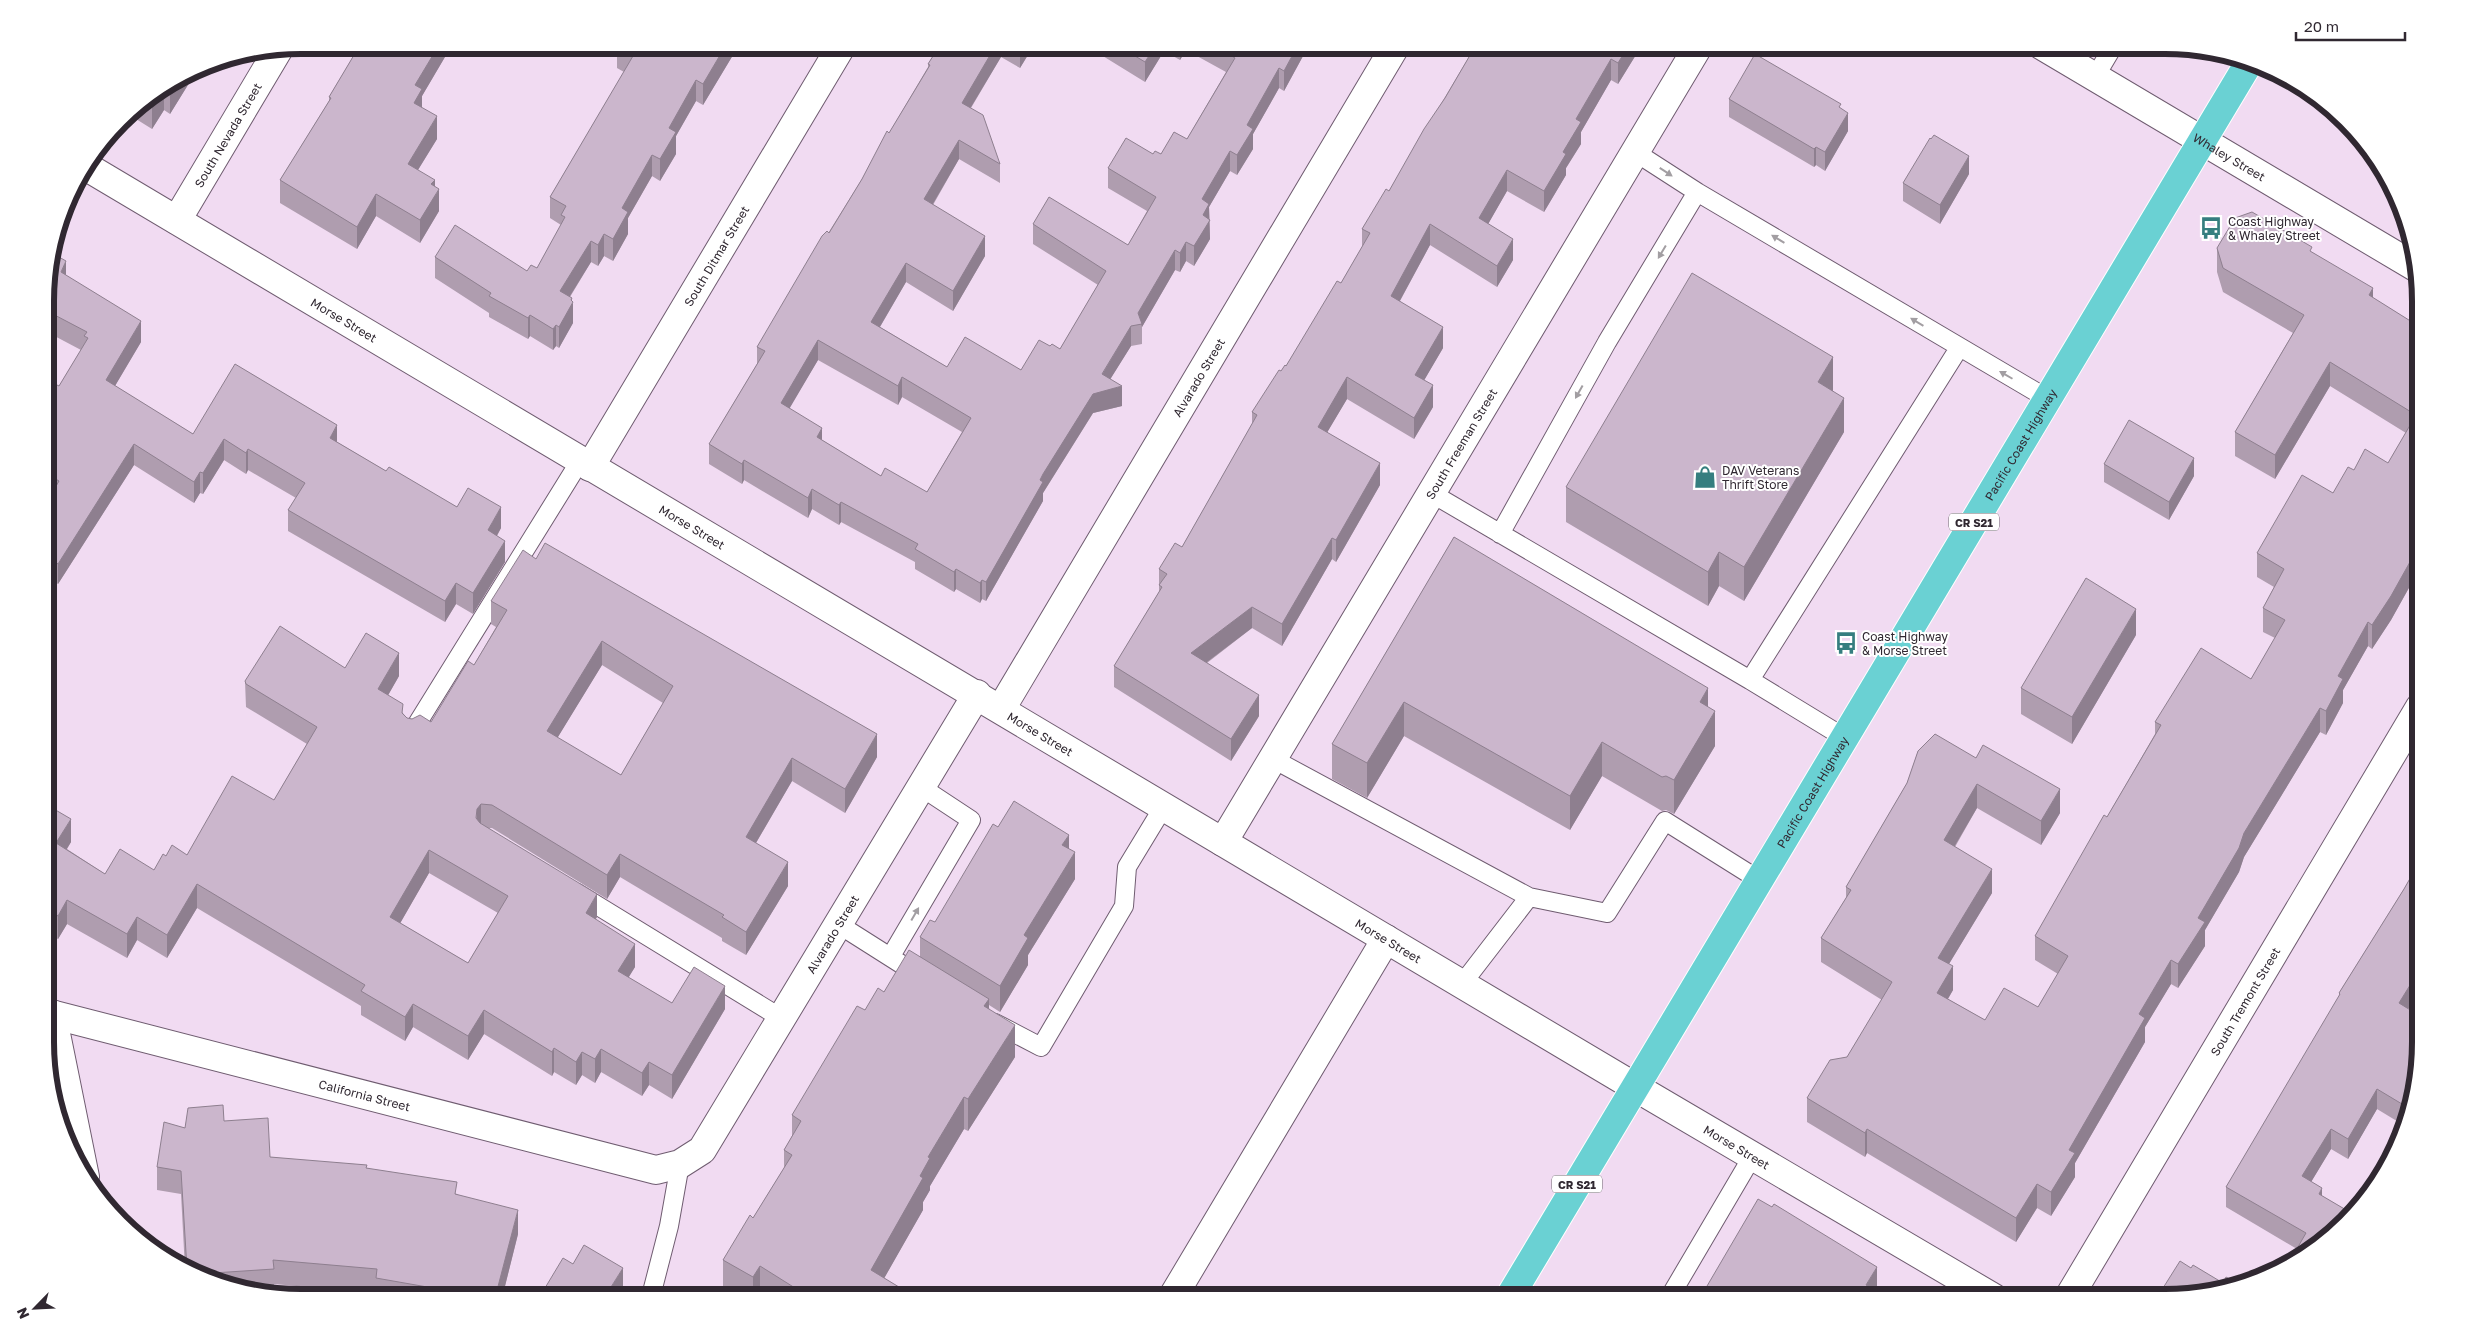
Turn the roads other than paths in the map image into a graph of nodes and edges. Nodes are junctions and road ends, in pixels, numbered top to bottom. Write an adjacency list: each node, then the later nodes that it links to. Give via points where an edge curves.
1 (836, 54): 17 (street, South Ditmar Street)
2 (1391, 54): 22 (street, Alvarado Street)
3 (1694, 54): 10 (street, South Freeman Street)
4 (2056, 54): 8 (street, Whaley Street)
5 (2109, 54): 8 (lane)
6 (275, 55): 13 (street, South Nevada Street)
7 (2246, 67): 9 (main road, Pacific Coast Highway / CR S21)
8 (2095, 77): 9 (street, Whaley Street)
9 (2203, 141): 14 (street, Whaley Street); 16 (main road, Pacific Coast Highway / CR S21)
10 (1635, 152): 12 (lane, one-way to 12); 18 (street, South Freeman Street)
11 (92, 170): 13 (street, Morse Street)
12 (1697, 192): 15 (lane, one-way to 12); 19 (lane, one-way to 19, via 1607,342)
13 (177, 220): 17 (street, Morse Street)
14 (2409, 263)
15 (1959, 348): 16 (lane, one-way to 15); 20 (lane)
16 (2048, 399): 25 (main road, Pacific Coast Highway / CR S21)
17 (585, 464): 21 (street, Morse Street); 24 (lane)
18 (1432, 494): 19 (lane); 26 (street, South Freeman Street)
19 (1500, 534): 20 (lane)
20 (1750, 680): 25 (lane)
21 (977, 694): 22 (street, Morse Street); 27 (street, Alvarado Street)
22 (1001, 709): 28 (street, Morse Street)
23 (2412, 720): 51 (street, South Tremont Street)
24 (412, 732)
25 (1845, 738): 30 (main road, Pacific Coast Highway / CR S21)
26 (1273, 759): 29 (street, South Freeman Street); 32 (lane)
27 (921, 787): 33 (street, Alvarado Street); 35 (lane, one-way to 27, via 971,820)
28 (1164, 806): 29 (street, Morse Street); 39 (lane, via 1127,867 1124,906 1041,1047)
29 (1223, 842): 34 (street, Morse Street)
30 (1758, 880): 32 (lane, via 1666,821 1607,912); 42 (main road, Pacific Coast Highway / CR S21)
31 (562, 883): 40 (lane)
32 (1529, 897): 36 (lane)
33 (838, 924): 35 (lane); 40 (street, Alvarado Street)
34 (1386, 940): 36 (street, Morse Street); 47 (street)
35 (891, 956): 37 (lane)
36 (1462, 984): 42 (street, Morse Street)
37 (936, 987)
38 (54, 1014): 45 (street, California Street, via 656,1170)
39 (984, 1016)
40 (781, 1018): 45 (street, Alvarado Street, via 702,1150)
41 (54, 1037): 43 (street)
42 (1635, 1087): 44 (street, Morse Street); 48 (main road, CR S21)
43 (78, 1148)
44 (1752, 1157): 49 (lane); 50 (street, Morse Street)
45 (680, 1164): 46 (lane)
46 (653, 1289)
47 (1177, 1289)
48 (1514, 1289)
49 (1674, 1289)
50 (1979, 1289)
51 (2074, 1289)

